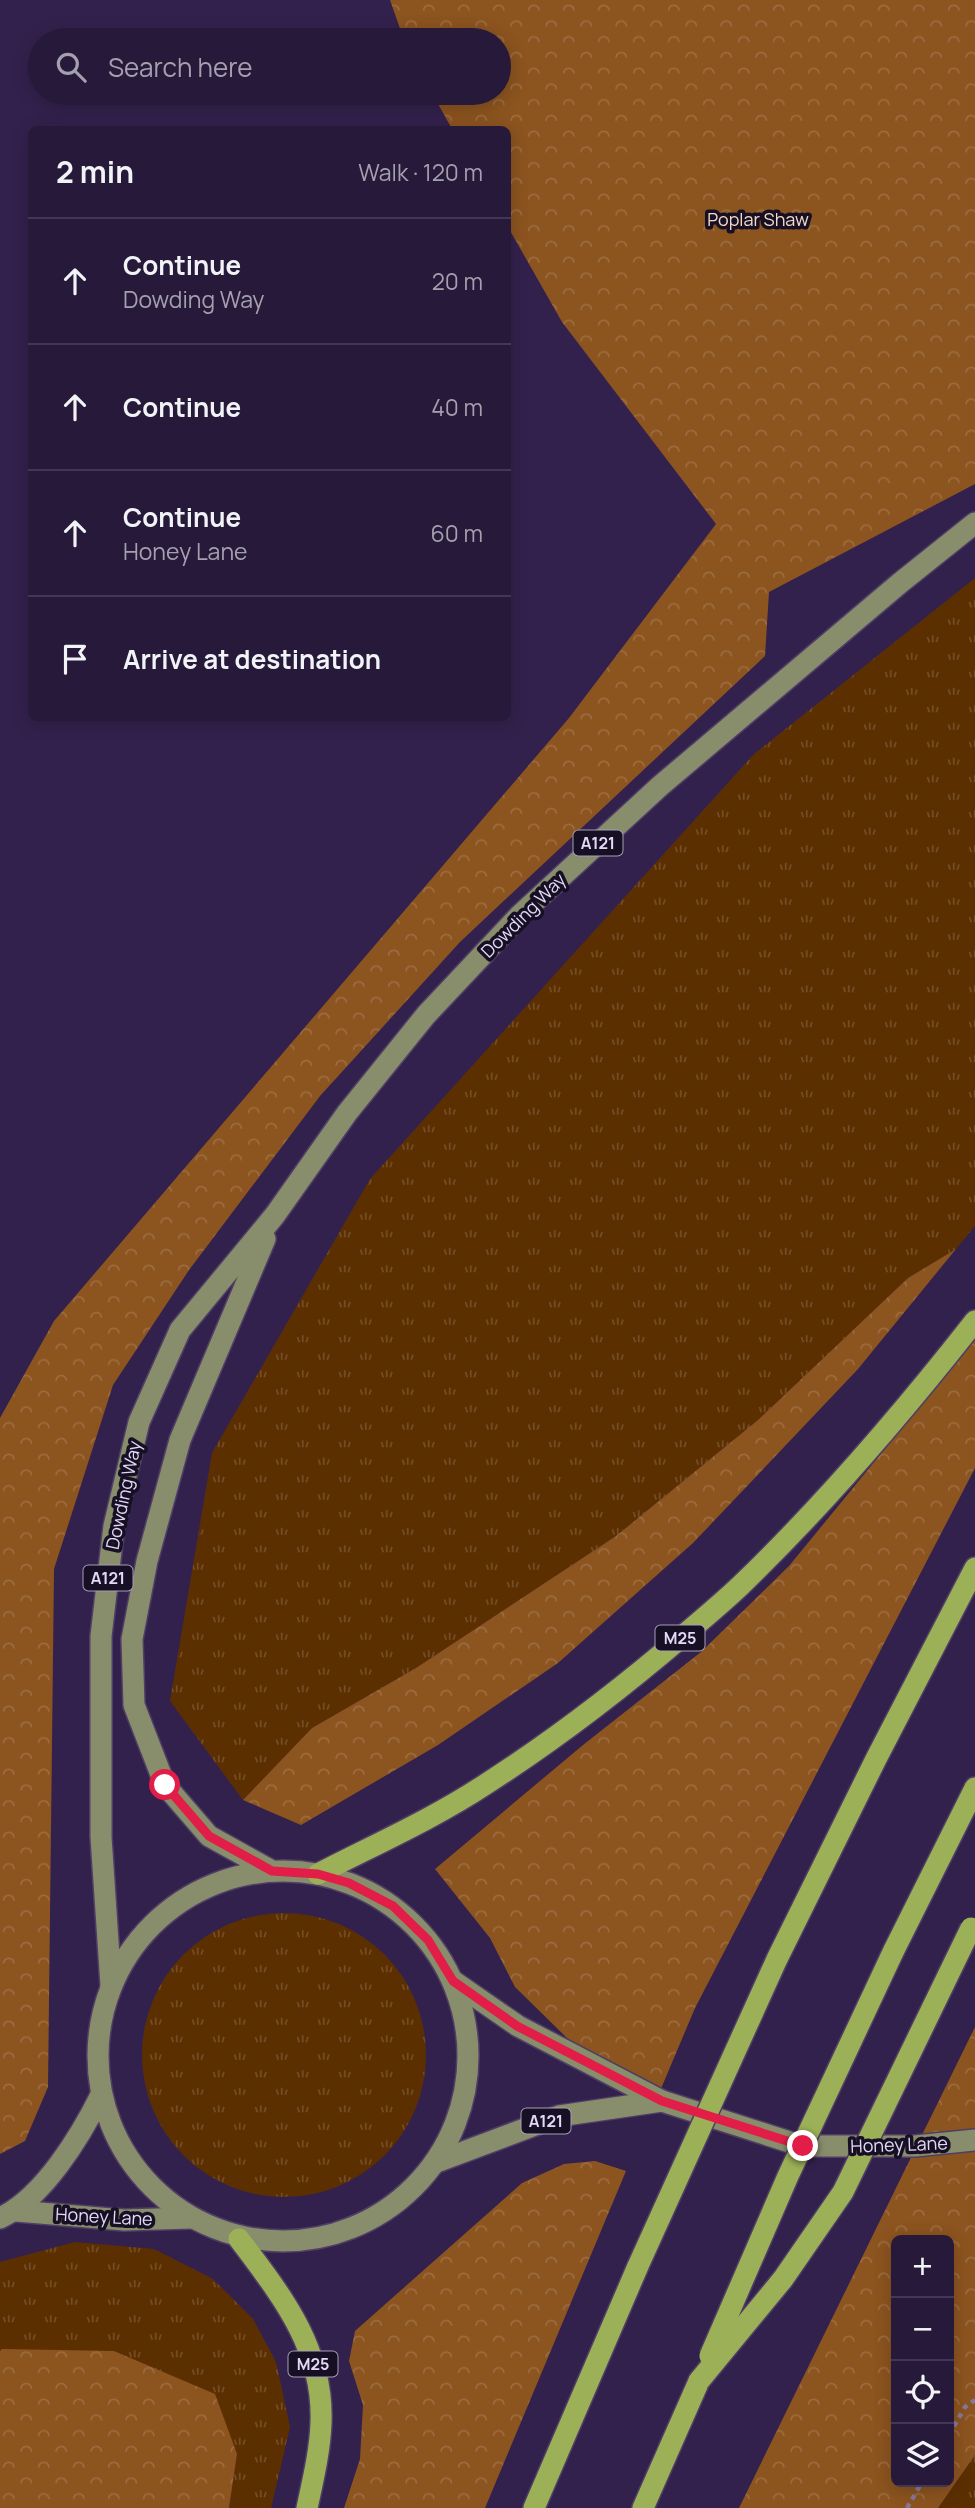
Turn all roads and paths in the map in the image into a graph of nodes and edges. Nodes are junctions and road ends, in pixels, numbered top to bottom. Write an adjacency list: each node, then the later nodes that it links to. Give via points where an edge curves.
1 (975, 523): 2 (main road, Dowding Way / A121, via 660,786 520,915 417,1026 347,1112)
2 (275, 1215): 6 (main road, Dowding Way / A121, via 180,1440 147,1561 132,1639 134,1705 165,1785 209,1836); 10 (main road, Dowding Way / A121, via 180,1330 139,1422 114,1526 101,1636 101,1837)
3 (975, 1321): 7 (highway, M25, via 827,1498 738,1588 640,1673 483,1786)
4 (975, 1568): 23 (highway, bridge, via 777,1959)
5 (975, 1788): 18 (highway, bridge, via 788,2176)
6 (272, 1871): 7 (main road); 10 (main road, via 229,1879 180,1902 139,1938)
7 (318, 1874): 9 (main road, via 349,1883 393,1906 428,1940)
8 (973, 1924): 18 (highway, bridge, via 843,2192 783,2279)
9 (453, 1981): 12 (main road, Honey Lane / A121, via 517,2026); 14 (main road, via 467,2029 467,2077 456,2124)
10 (111, 1986): 11 (main road, via 97,2060)
11 (101, 2095): 15 (main road, Honey Lane, via 61,2162); 16 (main road, via 129,2160 164,2199)
12 (662, 2101): 13 (main road, Honey Lane / A121, via 803,2146 915,2146); 14 (main road, Honey Lane / A121, via 559,2116)
13 (975, 2140)
14 (435, 2163): 17 (main road, via 405,2196 356,2227 308,2240)
15 (8, 2214): 16 (main road, Honey Lane)
16 (192, 2218): 17 (main road)
17 (239, 2239): 22 (highway, M25, via 296,2318 310,2351 321,2422)
18 (699, 2382): 24 (highway)
19 (975, 2400): 20 (path)
20 (954, 2426)
21 (919, 2487): 25 (path)
22 (307, 2508)
23 (534, 2508)
24 (643, 2508)
25 (906, 2508)

